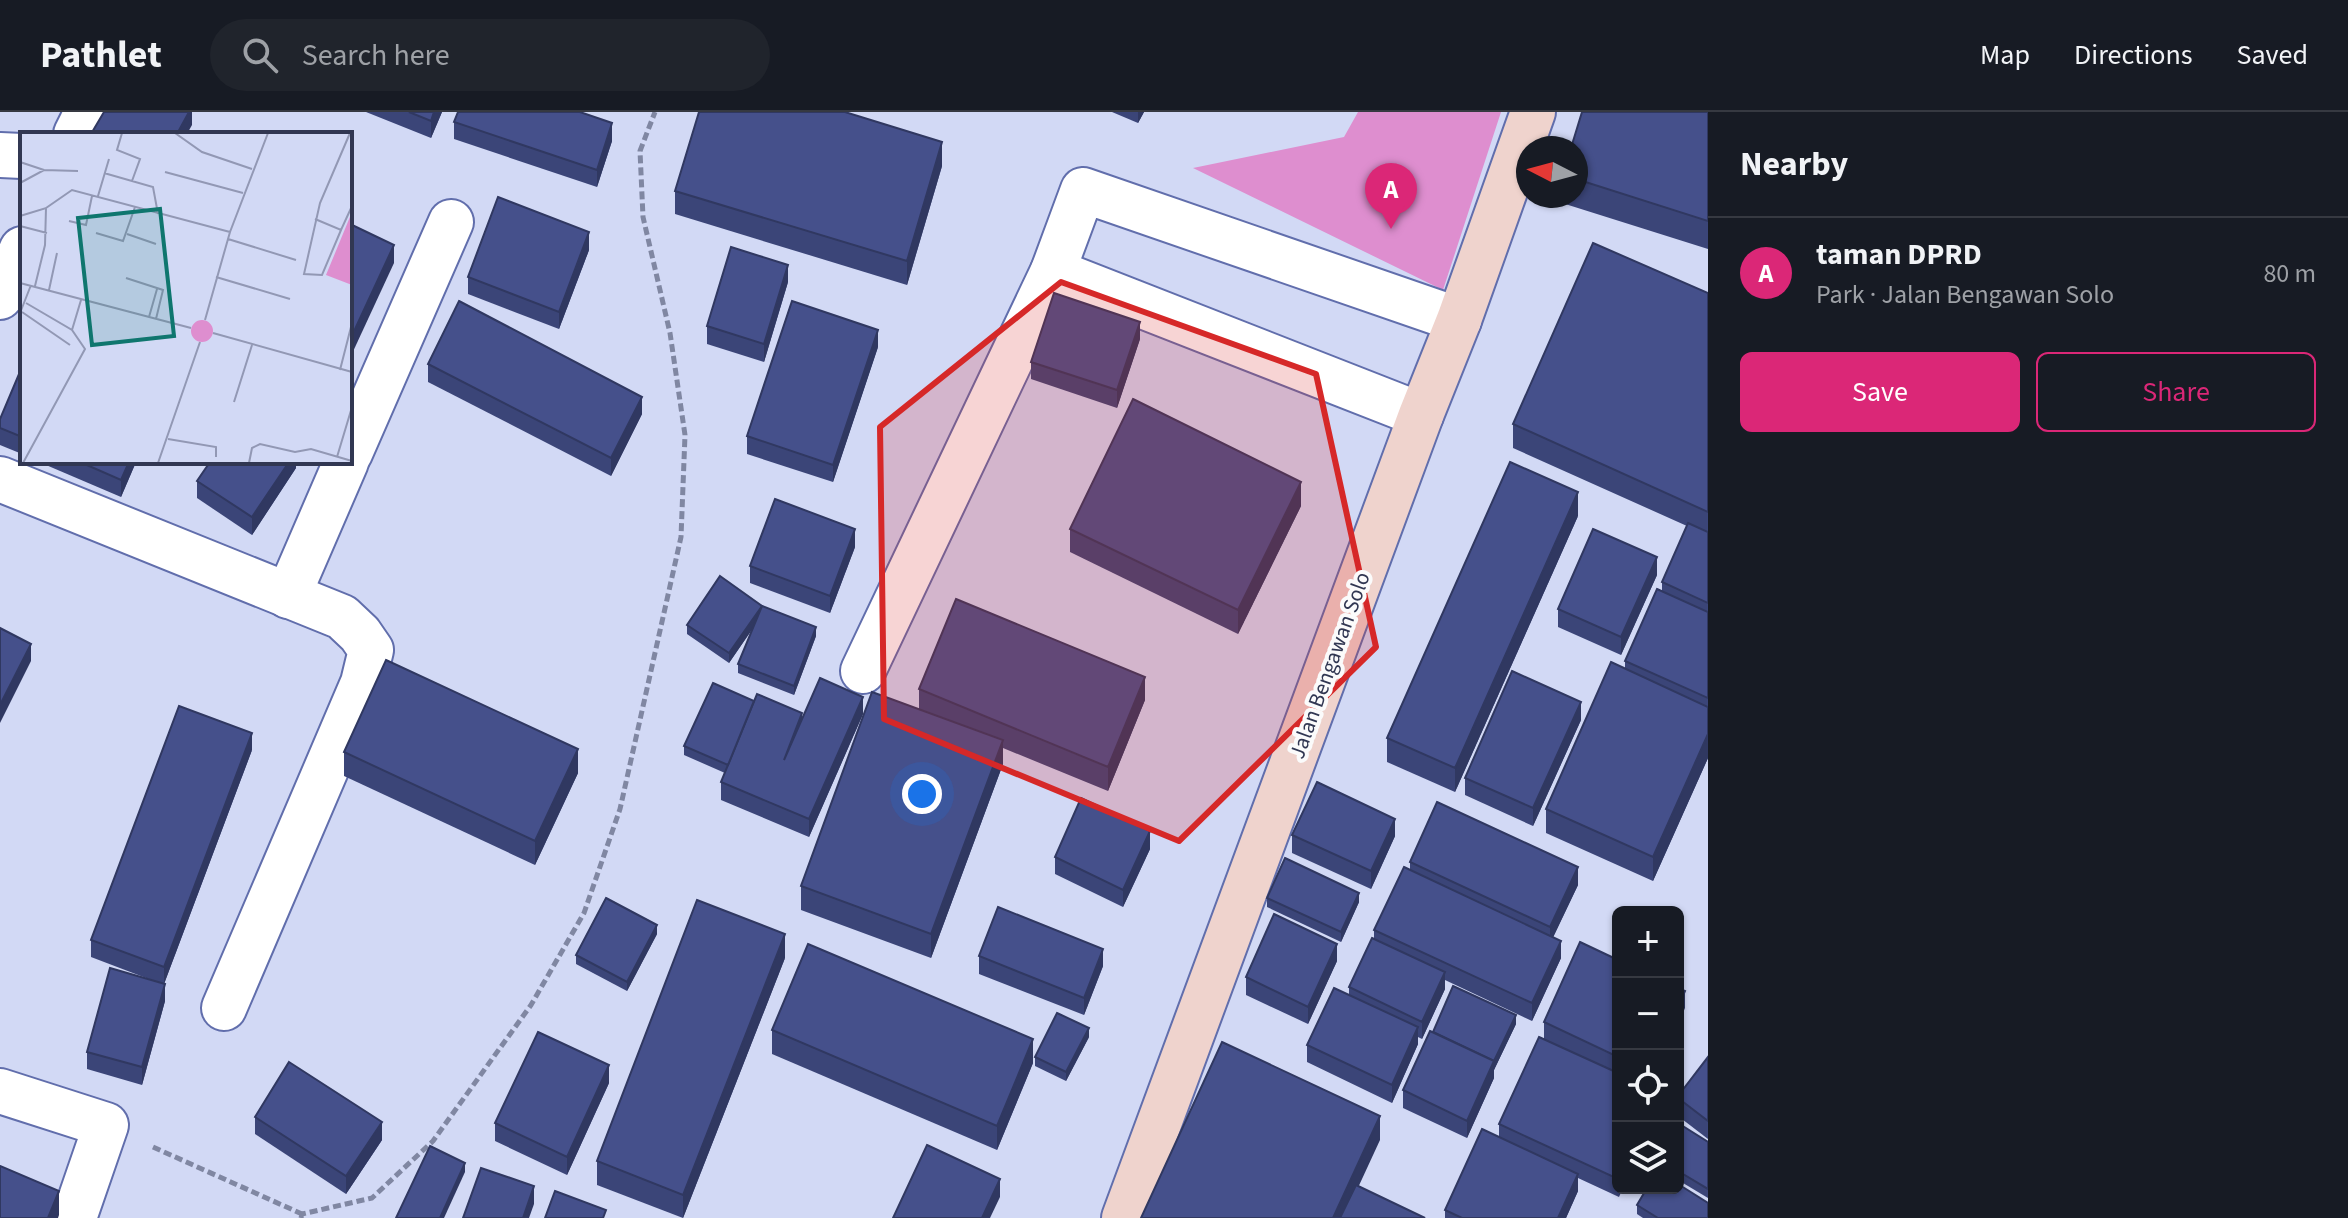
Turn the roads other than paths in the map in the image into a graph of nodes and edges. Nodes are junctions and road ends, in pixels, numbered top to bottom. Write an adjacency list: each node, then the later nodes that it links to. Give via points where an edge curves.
1 (87, 112): 3 (street)
2 (1533, 112): 10 (main road, Jalan Bengawan Solo)
3 (77, 132)
4 (0, 155): 5 (street)
5 (20, 156)
6 (451, 222): 12 (street)
7 (20, 253): 9 (street)
8 (1053, 271): 10 (street, via 1083,190); 11 (street); 16 (street)
9 (0, 297)
10 (1459, 320): 11 (main road, Jalan Bengawan Solo)
11 (1421, 415): 20 (main road, Jalan Bengawan Solo)
12 (352, 448)
13 (345, 464): 15 (street)
14 (0, 479): 15 (street)
15 (288, 596): 17 (street, via 342,617 371,650 363,683)
16 (863, 671)
17 (224, 1008)
18 (0, 1091): 19 (street, via 106,1125)
19 (74, 1218)
20 (1124, 1218)

